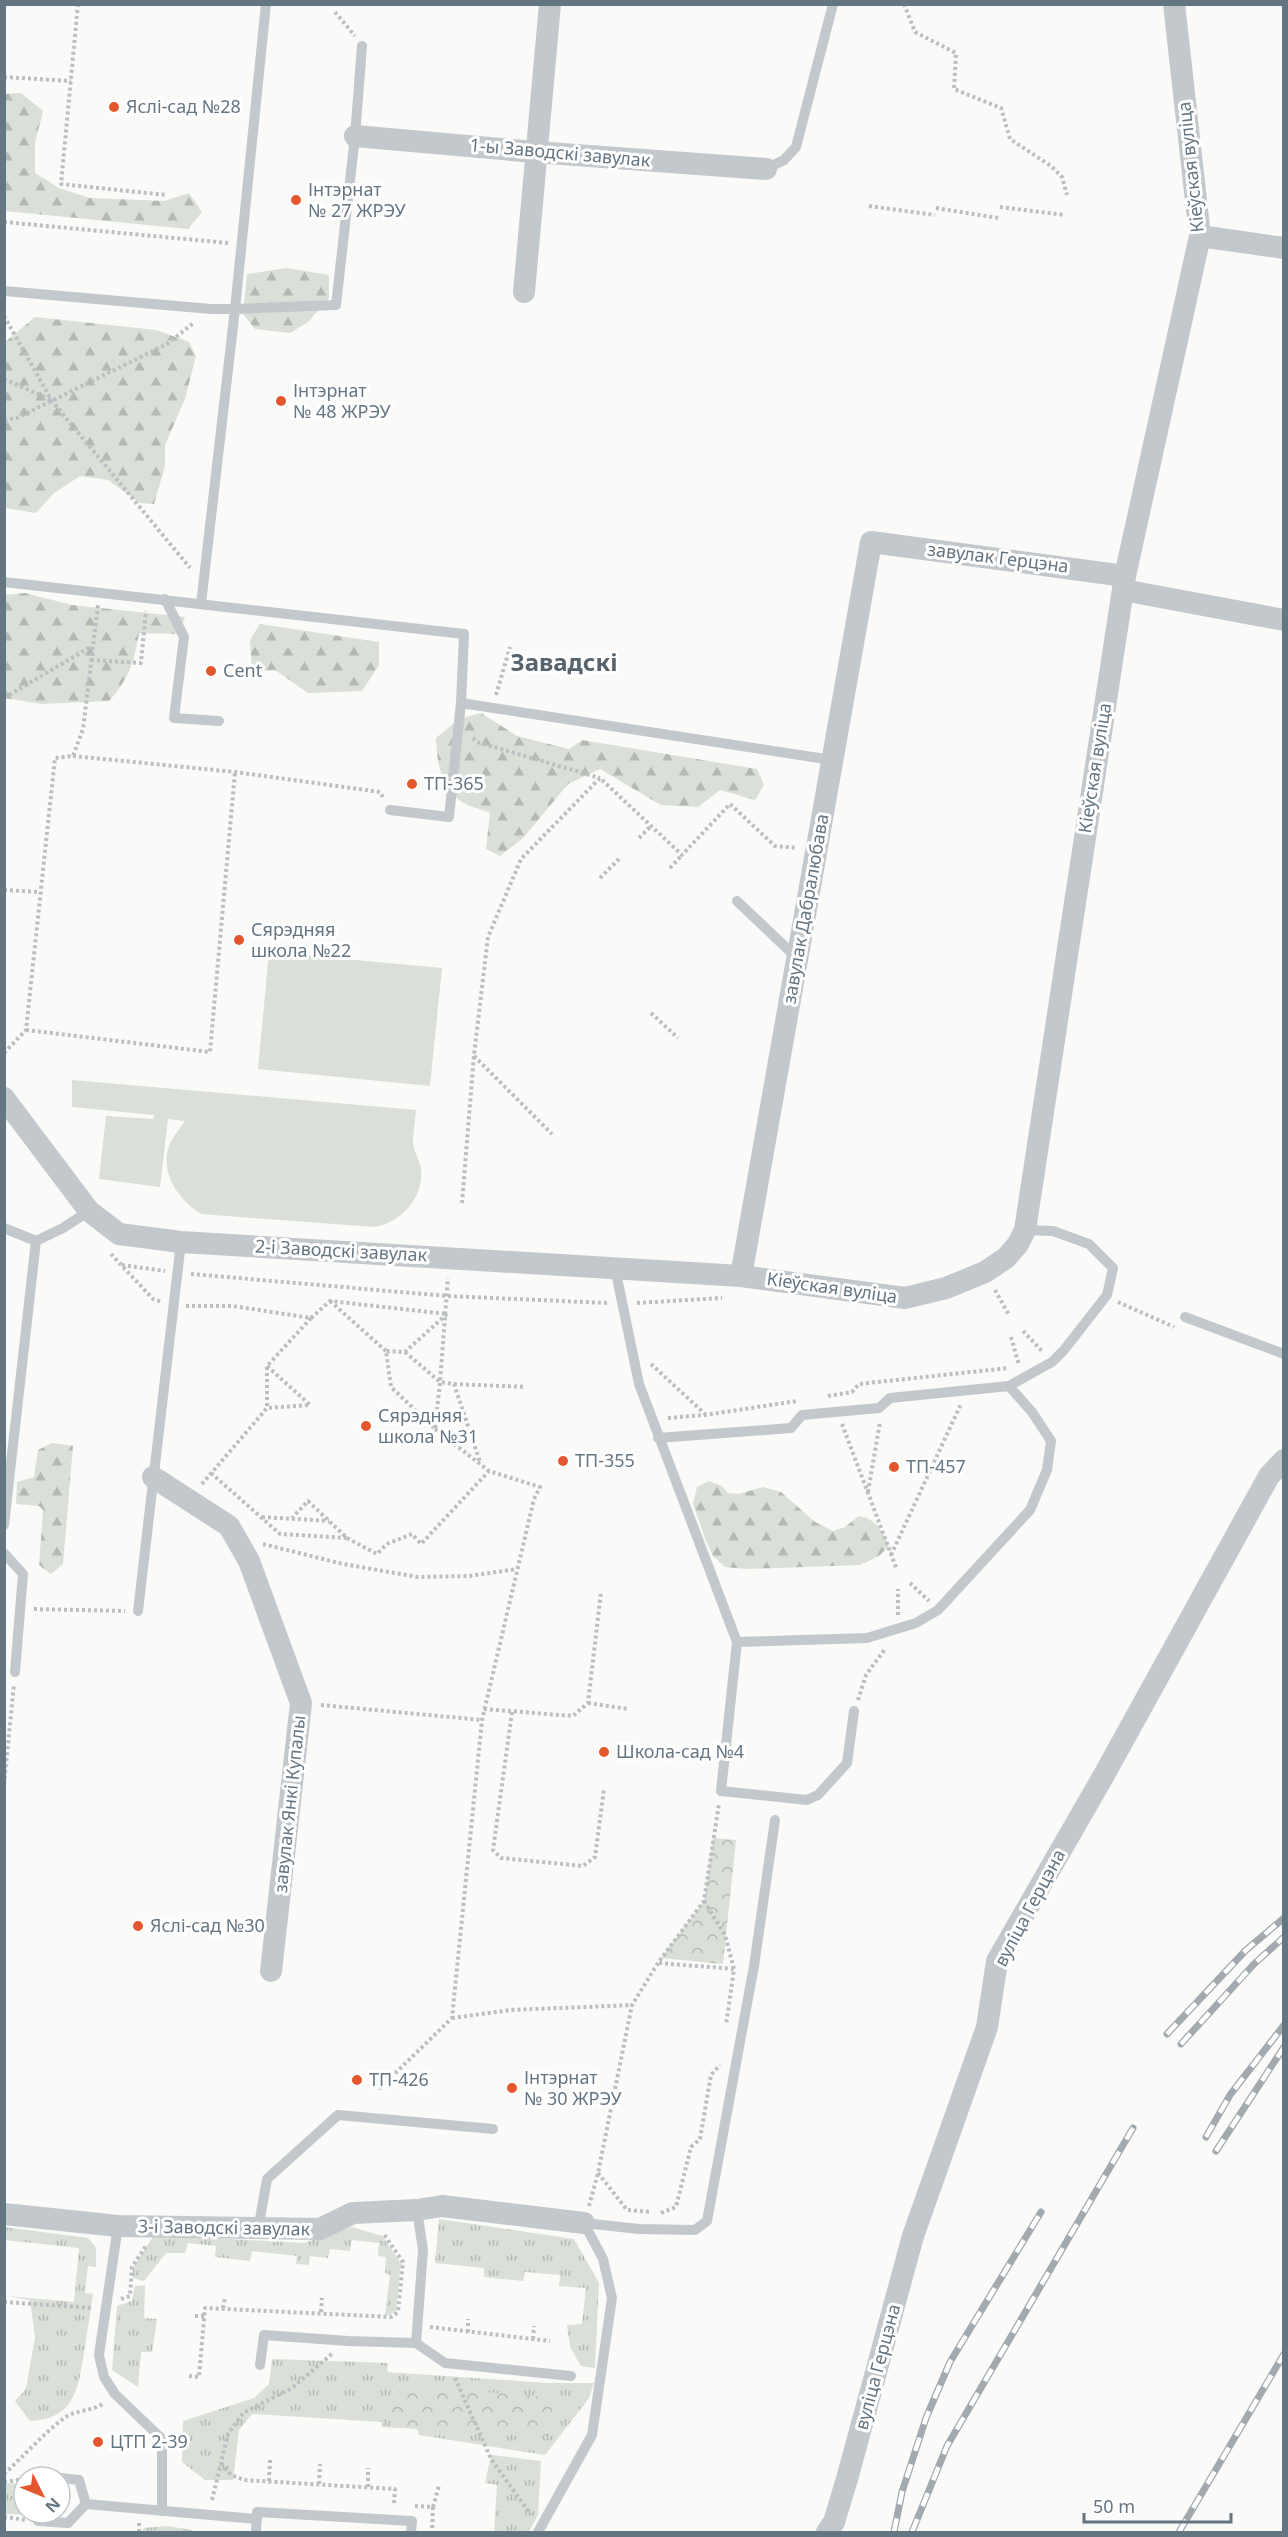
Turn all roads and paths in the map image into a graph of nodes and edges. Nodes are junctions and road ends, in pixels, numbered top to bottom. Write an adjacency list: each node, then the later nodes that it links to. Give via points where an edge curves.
1 (78, 4): 10 (path)
2 (266, 4): 24 (lane)
3 (550, 4): 12 (street)
4 (833, 4): 13 (lane, via 795,147 784,160)
5 (903, 4): 15 (path, via 915,32 956,53 954,89 1002,108 1010,139 1051,166 1062,177)
6 (1174, 4): 23 (street, Кіеўская вуліца)
7 (336, 12): 8 (path)
8 (363, 46): 11 (lane)
9 (4, 77): 10 (path)
10 (71, 81): 14 (path, via 61,184)
11 (355, 136): 12 (street, 1-ы Заводскі завулак); 29 (lane, via 336,305)
12 (535, 153): 13 (street, 1-ы Заводскі завулак); 27 (street)
13 (766, 169)
14 (166, 195)
15 (1067, 195)
16 (868, 206): 19 (path)
17 (1000, 207): 20 (path)
18 (936, 208): 21 (path)
19 (935, 215)
20 (1065, 215)
21 (998, 218)
22 (4, 222): 24 (path)
23 (1200, 236): 25 (street); 36 (street, Кіеўская вуліца)
24 (241, 242): 29 (lane)
25 (1284, 248)
26 (4, 291): 28 (lane)
27 (524, 292)
28 (211, 309): 29 (lane); 32 (path, via 167,344)
29 (235, 309): 37 (lane)
30 (4, 316): 32 (path)
31 (4, 379): 32 (path)
32 (52, 401): 33 (path); 37 (path)
33 (4, 420)
34 (872, 542): 36 (street, завулак Герцэна); 52 (street, завулак Дабралюбава)
35 (4, 582): 38 (lane)
36 (1124, 583): 42 (street, завулак Герцэна); 77 (street, Кіеўская вуліца)
37 (204, 584): 41 (lane)
38 (99, 592): 39 (lane); 43 (path)
39 (147, 597): 40 (lane); 45 (path, via 141,663)
40 (165, 600): 41 (lane); 49 (lane, via 184,637 174,718)
41 (201, 604): 47 (lane, via 464,634)
42 (1284, 620)
43 (93, 646): 45 (path); 46 (path)
44 (510, 647): 48 (path, via 497,695)
45 (91, 660): 51 (path, via 83,729)
46 (4, 698)
47 (461, 703): 48 (lane); 55 (lane, via 449,817)
48 (482, 707): 52 (lane)
49 (219, 721)
50 (489, 745): 54 (path)
51 (73, 756): 53 (path); 64 (path, via 55,758)
52 (832, 760): 58 (street, завулак Дабралюбава)
53 (236, 772): 55 (path, via 380,792); 68 (path, via 210,1052)
54 (600, 778): 56 (path); 71 (path, via 521,859 488,937)
55 (390, 810)
56 (651, 826): 57 (path); 59 (path)
57 (639, 838)
58 (817, 849): 59 (path, via 775,846 730,804); 66 (street, завулак Дабралюбава)
59 (682, 855): 61 (path)
60 (619, 858): 62 (path)
61 (670, 868)
62 (600, 878)
63 (4, 890): 64 (path)
64 (39, 892): 68 (path)
65 (737, 901): 66 (lane)
66 (797, 958): 84 (street, завулак Дабралюбава)
67 (651, 1013): 69 (path)
68 (26, 1030): 70 (path)
69 (678, 1038)
70 (4, 1053)
71 (474, 1056): 73 (path); 74 (path)
72 (4, 1098): 75 (street, 2-і Заводскі завулак)
73 (552, 1134)
74 (462, 1203)
75 (89, 1211): 78 (lane); 79 (street, 2-і Заводскі завулак, via 118,1234)
76 (4, 1228): 78 (lane)
77 (1025, 1230): 84 (street, Кіеўская вуліца, via 1006,1258 986,1272 906,1298); 85 (lane, via 1053,1231 1089,1244 1113,1268)
78 (36, 1241): 132 (lane)
79 (181, 1242): 80 (street, 2-і Заводскі завулак); 83 (lane)
80 (450, 1257): 82 (street, 2-і Заводскі завулак); 86 (path)
81 (122, 1265): 83 (path)
82 (615, 1268): 84 (street, 2-і Заводскі завулак); 88 (lane)
83 (178, 1273): 86 (path); 126 (lane)
84 (741, 1276)
85 (1107, 1295): 90 (path); 109 (lane, via 1052,1362)
86 (447, 1296): 88 (path); 91 (path)
87 (330, 1301): 91 (path); 93 (path); 98 (path)
88 (622, 1304): 96 (lane)
89 (233, 1306): 93 (path)
90 (1140, 1313)
91 (447, 1314): 99 (path); 107 (path)
92 (1185, 1317): 101 (lane)
93 (311, 1318): 104 (path)
94 (1023, 1331): 100 (path)
95 (1011, 1337): 105 (path)
96 (630, 1345): 118 (path); 119 (lane)
97 (1050, 1345): 100 (path)
98 (386, 1351): 99 (path); 120 (path, via 391,1387)
99 (405, 1352): 107 (path)
100 (1044, 1353): 102 (path)
101 (1284, 1354)
102 (1035, 1358)
103 (1028, 1362): 105 (path)
104 (267, 1366): 115 (path); 115 (path, via 310,1406)
105 (1019, 1367): 106 (path)
106 (972, 1372): 111 (path); 112 (path, via 859,1384 852,1392)
107 (440, 1382): 108 (path); 120 (path)
108 (454, 1384): 110 (path); 123 (path)
109 (1009, 1386): 111 (lane); 148 (lane, via 1051,1441 1047,1470 1030,1510 938,1610)
110 (526, 1387)
111 (967, 1390): 116 (lane, via 890,1398); 136 (path)
112 (832, 1395): 113 (path); 117 (path)
113 (820, 1397)
114 (809, 1399): 118 (path)
115 (267, 1408): 125 (path)
116 (879, 1408): 117 (lane); 127 (path, via 880,1425)
117 (837, 1412): 121 (lane, via 802,1415 791,1428); 127 (path)
118 (705, 1415): 119 (path)
119 (652, 1419): 121 (lane)
120 (435, 1429): 123 (path)
121 (658, 1438): 149 (lane)
122 (1284, 1460): 224 (street, вуліца Герцэна, via 1269,1476 997,1961 987,2027 913,2236 847,2479 834,2522)
123 (480, 1462): 124 (path)
124 (489, 1471): 134 (path, via 421,1544 412,1534 387,1544 377,1554); 137 (path, via 540,1487)
125 (211, 1473): 128 (path); 129 (path)
126 (153, 1477): 128 (street, завулак Янкі Купалы); 146 (lane)
127 (867, 1493): 136 (path)
128 (189, 1500): 133 (street, завулак Янкі Купалы)
129 (262, 1517): 130 (path); 134 (path, via 280,1534)
130 (292, 1518): 131 (path); 131 (path, via 308,1501)
131 (330, 1521): 134 (path)
132 (4, 1525)
133 (230, 1528): 137 (path, via 268,1547 418,1577 469,1576); 151 (street, завулак Янкі Купалы, via 249,1561)
134 (347, 1538)
135 (4, 1553): 145 (lane, via 23,1574)
136 (891, 1555): 138 (path)
137 (517, 1569): 153 (path)
138 (897, 1570)
139 (910, 1583): 143 (path)
140 (898, 1589): 147 (path, via 897,1621)
141 (601, 1592): 152 (path)
142 (938, 1594): 143 (path)
143 (930, 1603): 144 (path)
144 (923, 1608)
145 (21, 1609): 146 (path); 150 (lane)
146 (138, 1611)
147 (906, 1617)
148 (897, 1631): 149 (lane, via 867,1638); 155 (path, via 866,1675)
149 (737, 1642): 160 (lane)
150 (15, 1672): 158 (path)
151 (301, 1703): 157 (path); 165 (street, завулак Янкі Купалы)
152 (588, 1703): 154 (path); 156 (path, via 573,1716)
153 (484, 1709): 156 (path); 157 (path)
154 (628, 1709)
155 (854, 1711): 160 (lane, via 847,1763 818,1795 807,1800)
156 (512, 1712): 159 (path, via 493,1850 501,1858 583,1866 595,1857)
157 (482, 1720): 167 (path)
158 (4, 1785)
159 (604, 1789)
160 (721, 1791): 162 (path)
161 (775, 1820): 175 (lane, via 754,1966 707,2221 694,2230)
162 (704, 1902): 163 (path); 164 (path, via 725,1935)
163 (658, 1963): 164 (path); 166 (path)
164 (734, 1969): 168 (path)
165 (271, 1971)
166 (632, 2004): 167 (path, via 511,2010); 172 (path)
167 (452, 2018): 170 (path)
168 (724, 2034)
169 (721, 2056): 172 (path, via 720,2067 711,2075 700,2139 691,2147 676,2207 662,2213 627,2210)
170 (380, 2089)
171 (493, 2128): 177 (lane, via 338,2115 267,2179)
172 (598, 2173): 175 (path)
173 (417, 2210): 175 (street, 3-і Заводскі завулак, via 442,2206); 177 (street, 3-і Заводскі завулак, via 353,2213 320,2229); 190 (lane, via 423,2250)
174 (4, 2214): 176 (street, 3-і Заводскі завулак)
175 (584, 2223): 220 (lane, via 603,2259 612,2298 592,2436)
176 (118, 2226): 177 (street, 3-і Заводскі завулак); 201 (lane, via 99,2355 104,2377)
177 (258, 2230)
178 (376, 2231): 186 (path, via 384,2234 403,2262 398,2312 391,2317)
179 (148, 2242): 184 (path, via 132,2267 130,2296)
180 (95, 2298): 183 (path, via 94,2308)
181 (225, 2298): 185 (path)
182 (322, 2298): 186 (path)
183 (4, 2302)
184 (112, 2303)
185 (223, 2308): 186 (path); 188 (path, via 205,2308)
186 (321, 2313)
187 (195, 2316): 188 (path)
188 (204, 2316): 199 (path, via 199,2377)
189 (468, 2319): 192 (path)
190 (417, 2326): 192 (path); 196 (lane)
191 (534, 2326): 193 (path)
192 (468, 2332): 193 (path)
193 (533, 2339): 194 (path)
194 (550, 2341)
195 (348, 2342): 196 (lane); 198 (lane, via 264,2335); 203 (path, via 292,2388 243,2413 228,2434)
196 (416, 2343): 197 (lane)
197 (448, 2364): 200 (lane); 220 (path, via 491,2459)
198 (260, 2365)
199 (189, 2376)
200 (571, 2376)
201 (116, 2394): 206 (path, via 97,2409 80,2410 64,2418); 216 (lane, via 162,2439)
202 (270, 2460): 208 (path)
203 (221, 2463): 208 (path, via 231,2475 244,2480); 217 (path)
204 (320, 2464): 209 (path)
205 (368, 2468): 211 (path)
206 (4, 2474)
207 (72, 2479): 212 (lane, via 79,2480)
208 (270, 2481): 209 (path)
209 (319, 2484): 211 (path)
210 (439, 2486): 215 (path)
211 (368, 2487): 213 (path, via 395,2489 394,2504)
212 (86, 2504): 216 (lane); 218 (lane)
213 (404, 2505)
214 (414, 2506): 215 (path)
215 (433, 2507): 223 (path)
216 (162, 2511): 217 (lane)
217 (208, 2516): 219 (lane)
218 (72, 2519)
219 (257, 2519): 221 (lane); 222 (lane, via 257,2512 412,2522)
220 (540, 2531)
221 (256, 2532)
222 (411, 2532)
223 (432, 2532)
224 (827, 2532)

